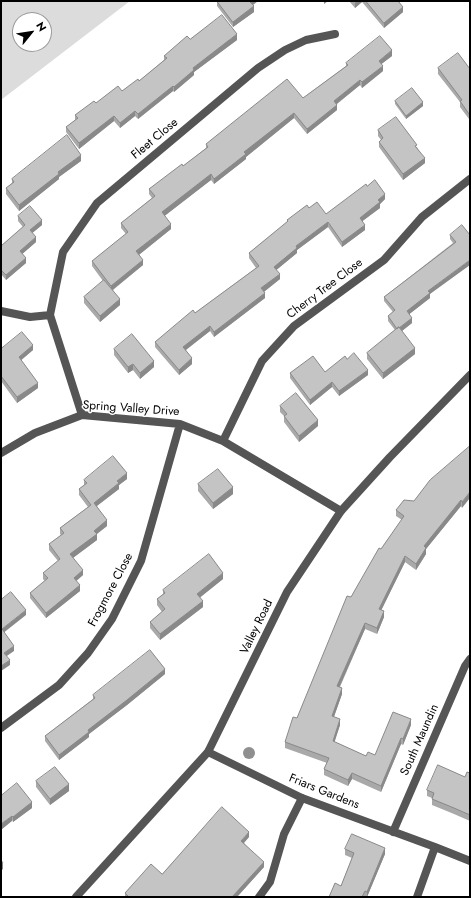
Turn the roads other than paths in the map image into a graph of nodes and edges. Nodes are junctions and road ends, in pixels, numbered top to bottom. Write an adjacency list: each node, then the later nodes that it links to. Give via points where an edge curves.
1 (335, 34): 4 (street, Fleet Close, via 306,40 258,68 97,203 64,252)
2 (470, 179): 8 (street, Cherry Tree Close, via 422,217 384,260 294,326 262,362)
3 (1, 311): 4 (street, via 30,317)
4 (50, 315): 6 (street)
5 (470, 375): 10 (street, Valley Road)
6 (82, 415): 7 (street, Spring Valley Drive); 9 (street, Spring Valley Drive, via 35,433)
7 (180, 424): 8 (street, Spring Valley Drive); 12 (street, Frogmore Close, via 141,561 112,619 88,653 59,685)
8 (223, 441): 10 (street, Spring Valley Drive)
9 (1, 453)
10 (341, 511): 13 (street, Valley Road, via 287,592)
11 (470, 659): 15 (street, South Maundin)
12 (1, 728)
13 (208, 752): 14 (street, Friars Gardens); 18 (street, Valley Road)
14 (302, 798): 15 (street, Friars Gardens); 19 (street, via 284,834 270,882)
15 (393, 832): 16 (street, Friars Gardens)
16 (435, 847): 17 (street, Friars Gardens); 20 (street)
17 (470, 861)
18 (76, 897)
19 (259, 897)
20 (417, 897)

